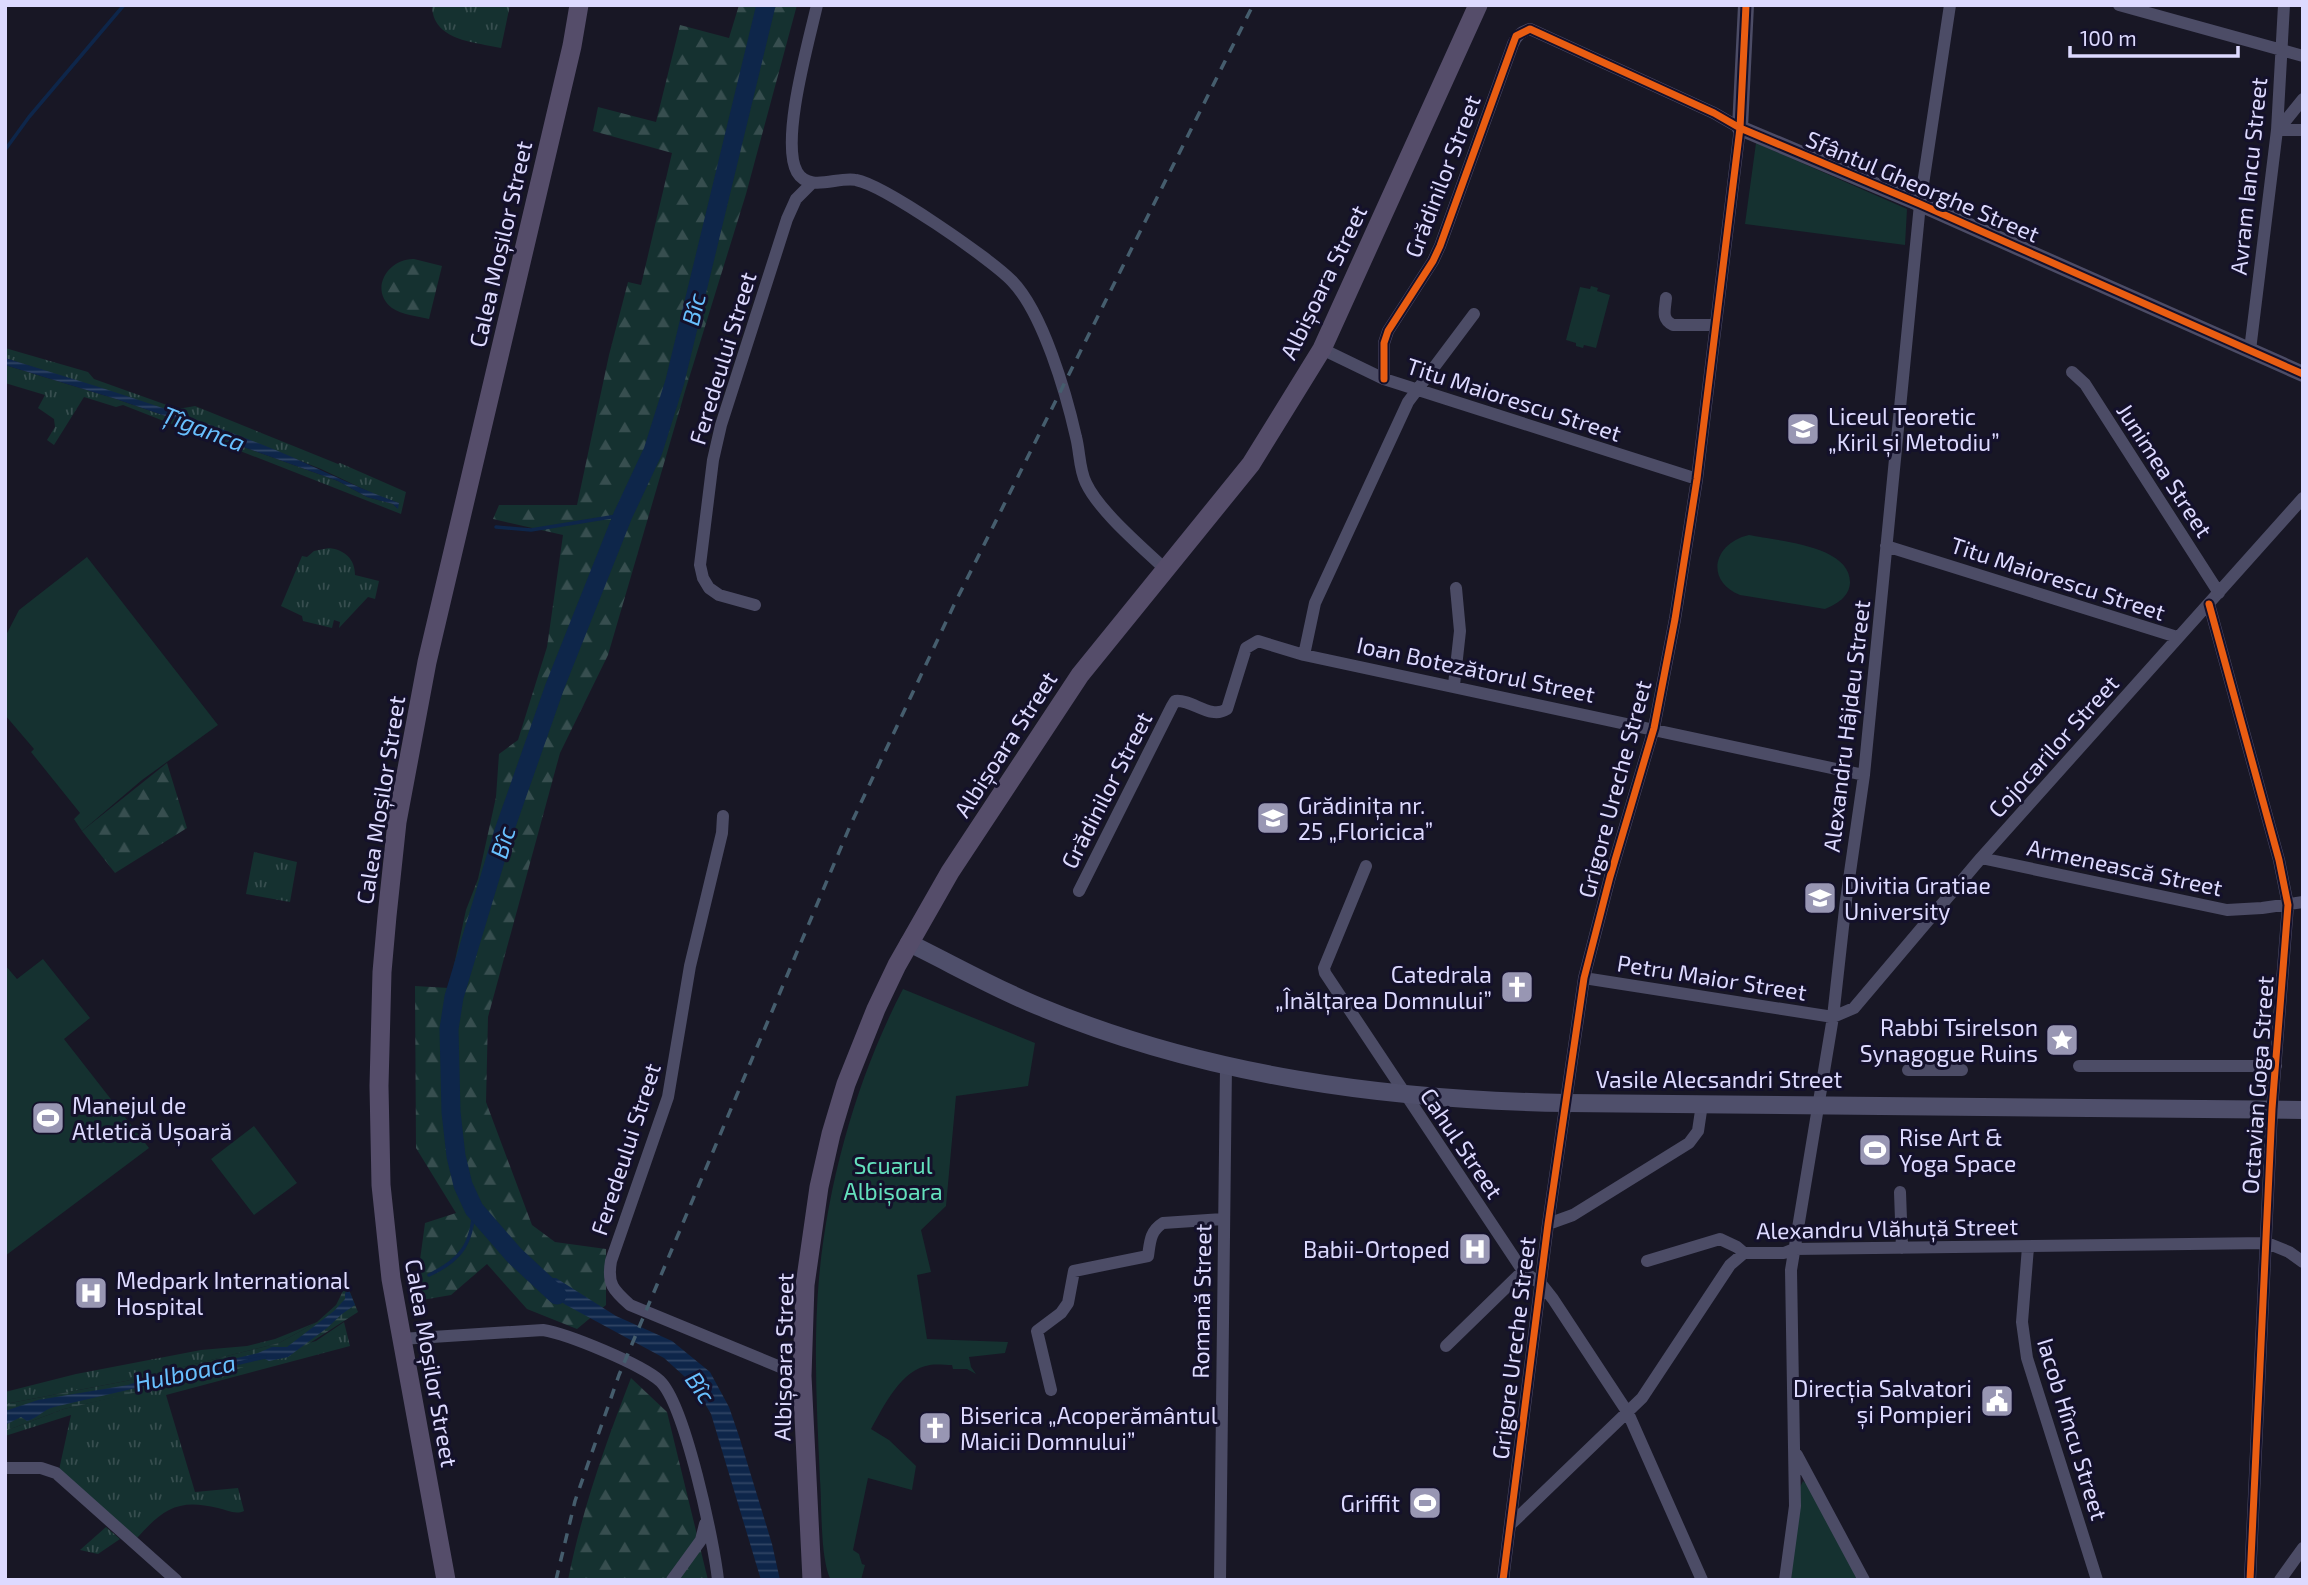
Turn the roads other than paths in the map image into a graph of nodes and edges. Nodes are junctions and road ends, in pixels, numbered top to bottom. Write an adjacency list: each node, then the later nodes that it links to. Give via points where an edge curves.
1 (579, 5): 10 (main road, Calea Moșilor Street)
2 (585, 5): 10 (main road, Calea Moșilor Street)
3 (817, 5): 17 (street, via 797,97 792,145 799,175)
4 (1746, 5): 14 (street, Grigore Ureche Street)
5 (1950, 5): 18 (street, Alexandru Hâjdeu Street)
6 (2119, 5): 11 (street)
7 (2284, 5): 11 (street, Avram Iancu Street)
8 (1476, 8): 22 (main road, Albișoara Street)
9 (1530, 29): 14 (street, Sfântul Gheorghe Street); 26 (street, Grădinilor Street, via 1516,36 1433,261 1388,331)
10 (573, 40): 74 (main road, Calea Moșilor Street, via 427,662 397,822 382,972 379,1086 381,1185)
11 (2282, 49): 12 (street); 15 (street, Avram Iancu Street)
12 (2303, 56)
13 (2303, 99): 15 (street)
14 (1740, 128): 18 (street, Sfântul Gheorghe Street); 21 (street, Grigore Ureche Street)
15 (2277, 130): 16 (street); 23 (street, Avram Iancu Street)
16 (2303, 130)
17 (812, 183): 31 (street, via 855,180 876,186 960,240 1010,279 1036,318 1063,386 1086,485); 35 (street, Feredeului Street, via 787,219 721,425 708,491 700,565 703,579 719,595)
18 (1920, 204): 23 (street, Sfântul Gheorghe Street); 30 (street, Alexandru Hâjdeu Street)
19 (1666, 298): 21 (street, via 1667,322)
20 (1474, 314): 27 (street)
21 (1716, 325): 28 (street, Grigore Ureche Street)
22 (1322, 349): 26 (street, Titu Maiorescu Street); 31 (main road, Albișoara Street, via 1251,464)
23 (2250, 350): 25 (street, Sfântul Gheorghe Street)
24 (2072, 372): 33 (street, Junimea Street, via 2085,384)
25 (2303, 374)
26 (1384, 379): 27 (street, Titu Maiorescu Street)
27 (1418, 390): 28 (street, Titu Maiorescu Street); 38 (street, via 1408,402 1315,603)
28 (1697, 480): 40 (street, Grigore Ureche Street)
29 (2303, 498): 33 (street, Cojocarilor Street)
30 (1886, 546): 36 (street, Titu Maiorescu Street); 41 (street, Alexandru Hâjdeu Street)
31 (1165, 569): 48 (main road, Albișoara Street, via 1080,675 950,872)
32 (1456, 588): 39 (street, via 1460,631)
33 (2219, 593): 34 (street, Cojocarilor Street)
34 (2209, 604): 36 (street, Cojocarilor Street); 47 (street, Octavian Goga Street)
35 (755, 605)
36 (2177, 637): 43 (street, Cojocarilor Street)
37 (1246, 648): 38 (street, Ioan Botezătorul Street, via 1258,641); 45 (street, Grădinilor Street, via 1227,709 1213,713 1175,701)
38 (1304, 655): 39 (street, Ioan Botezătorul Street)
39 (1454, 685): 40 (street, Ioan Botezătorul Street)
40 (1654, 728): 41 (street, Ioan Botezătorul Street); 49 (street, Grigore Ureche Street)
41 (1864, 775): 50 (street, Alexandru Hâjdeu Street)
42 (723, 816): 76 (street, Feredeului Street, via 690,966 668,1097 609,1275 617,1294 630,1305)
43 (1981, 858): 47 (street, Armenească Street, via 2227,910); 50 (street, Cojocarilor Street, via 1854,1008)
44 (1367, 866): 56 (street, Cahul Street, via 1324,968)
45 (1079, 891)
46 (2303, 902): 47 (street, Armenească Street)
47 (2288, 905): 53 (street, Octavian Goga Street)
48 (909, 943): 51 (main road, Vasile Alecsandri Street, via 1062,1016); 76 (main road, Albișoara Street, via 876,1009 831,1134 805,1285)
49 (1584, 978): 50 (street, Petru Maior Street); 57 (street, Grigore Ureche Street)
50 (1833, 1017): 59 (street, Alexandru Hâjdeu Street)
51 (1226, 1065): 56 (main road, Vasile Alecsandri Street, via 1303,1082); 63 (street, Romană Street)
52 (2079, 1066): 53 (street)
53 (2276, 1066): 60 (street, Octavian Goga Street)
54 (1908, 1070): 55 (street)
55 (1962, 1070)
56 (1405, 1096): 57 (main road, Vasile Alecsandri Street); 72 (street, Cahul Street)
57 (1567, 1103): 58 (main road, Vasile Alecsandri Street); 64 (street, Grigore Ureche Street)
58 (1702, 1104): 59 (main road, Vasile Alecsandri Street); 64 (street, via 1698,1131 1689,1143 1573,1215)
59 (1818, 1105): 60 (main road, Vasile Alecsandri Street); 68 (street, Alexandru Hâjdeu Street)
60 (2272, 1109): 61 (main road, Vasile Alecsandri Street); 65 (street, Octavian Goga Street)
61 (2303, 1110)
62 (1900, 1192): 67 (street)
63 (1223, 1219): 77 (street, via 1163,1223 1152,1234 1148,1256 1074,1272 1068,1303 1037,1331); 89 (street, Romană Street)
64 (1548, 1224): 73 (street, Grigore Ureche Street)
65 (2267, 1243): 66 (street, Alexandru Vlăhuță Street); 71 (street, Alexandru Vlăhuță Street); 95 (street, Octavian Goga Street)
66 (2028, 1247): 67 (street, Alexandru Vlăhuță Street); 94 (street, Iacob Hîncu Street, via 2022,1322 2027,1359)
67 (1902, 1248): 68 (street, Alexandru Vlăhuță Street)
68 (1794, 1249): 69 (street, Alexandru Vlăhuță Street); 79 (street, Alexandru Hâjdeu Street)
69 (1744, 1253): 70 (street, via 1720,1239); 78 (street, Alexandru Vlăhuță Street, via 1730,1265)
70 (1647, 1261)
71 (2303, 1262)
72 (1523, 1271): 73 (street, Cahul Street); 75 (street)
73 (1542, 1285): 78 (street, Cahul Street); 82 (street, Grigore Ureche Street)
74 (401, 1339): 81 (street, via 543,1330 561,1333 640,1369 660,1381 676,1407); 85 (main road, Calea Moșilor Street)
75 (1446, 1346)
76 (802, 1376): 88 (main road, Albișoara Street)
77 (1051, 1390)
78 (1628, 1413): 82 (street, Alexandru Vlăhuță Street); 91 (street, Cahul Street)
79 (1796, 1451): 92 (street, Alexandru Hâjdeu Street, via 1795,1506); 93 (street, Alexandru Hâjdeu Street)
80 (5, 1468): 84 (street, via 41,1468 56,1473)
81 (706, 1517): 86 (street, via 701,1540); 87 (street)
82 (1511, 1524): 90 (street, Grigore Ureche Street)
83 (2303, 1548): 96 (street)
84 (176, 1580)
85 (446, 1580)
86 (672, 1580)
87 (718, 1580)
88 (812, 1580)
89 (1220, 1580)
90 (1503, 1580)
91 (1702, 1580)
92 (1785, 1580)
93 (1864, 1580)
94 (2097, 1580)
95 (2250, 1580)
96 (2280, 1580)

